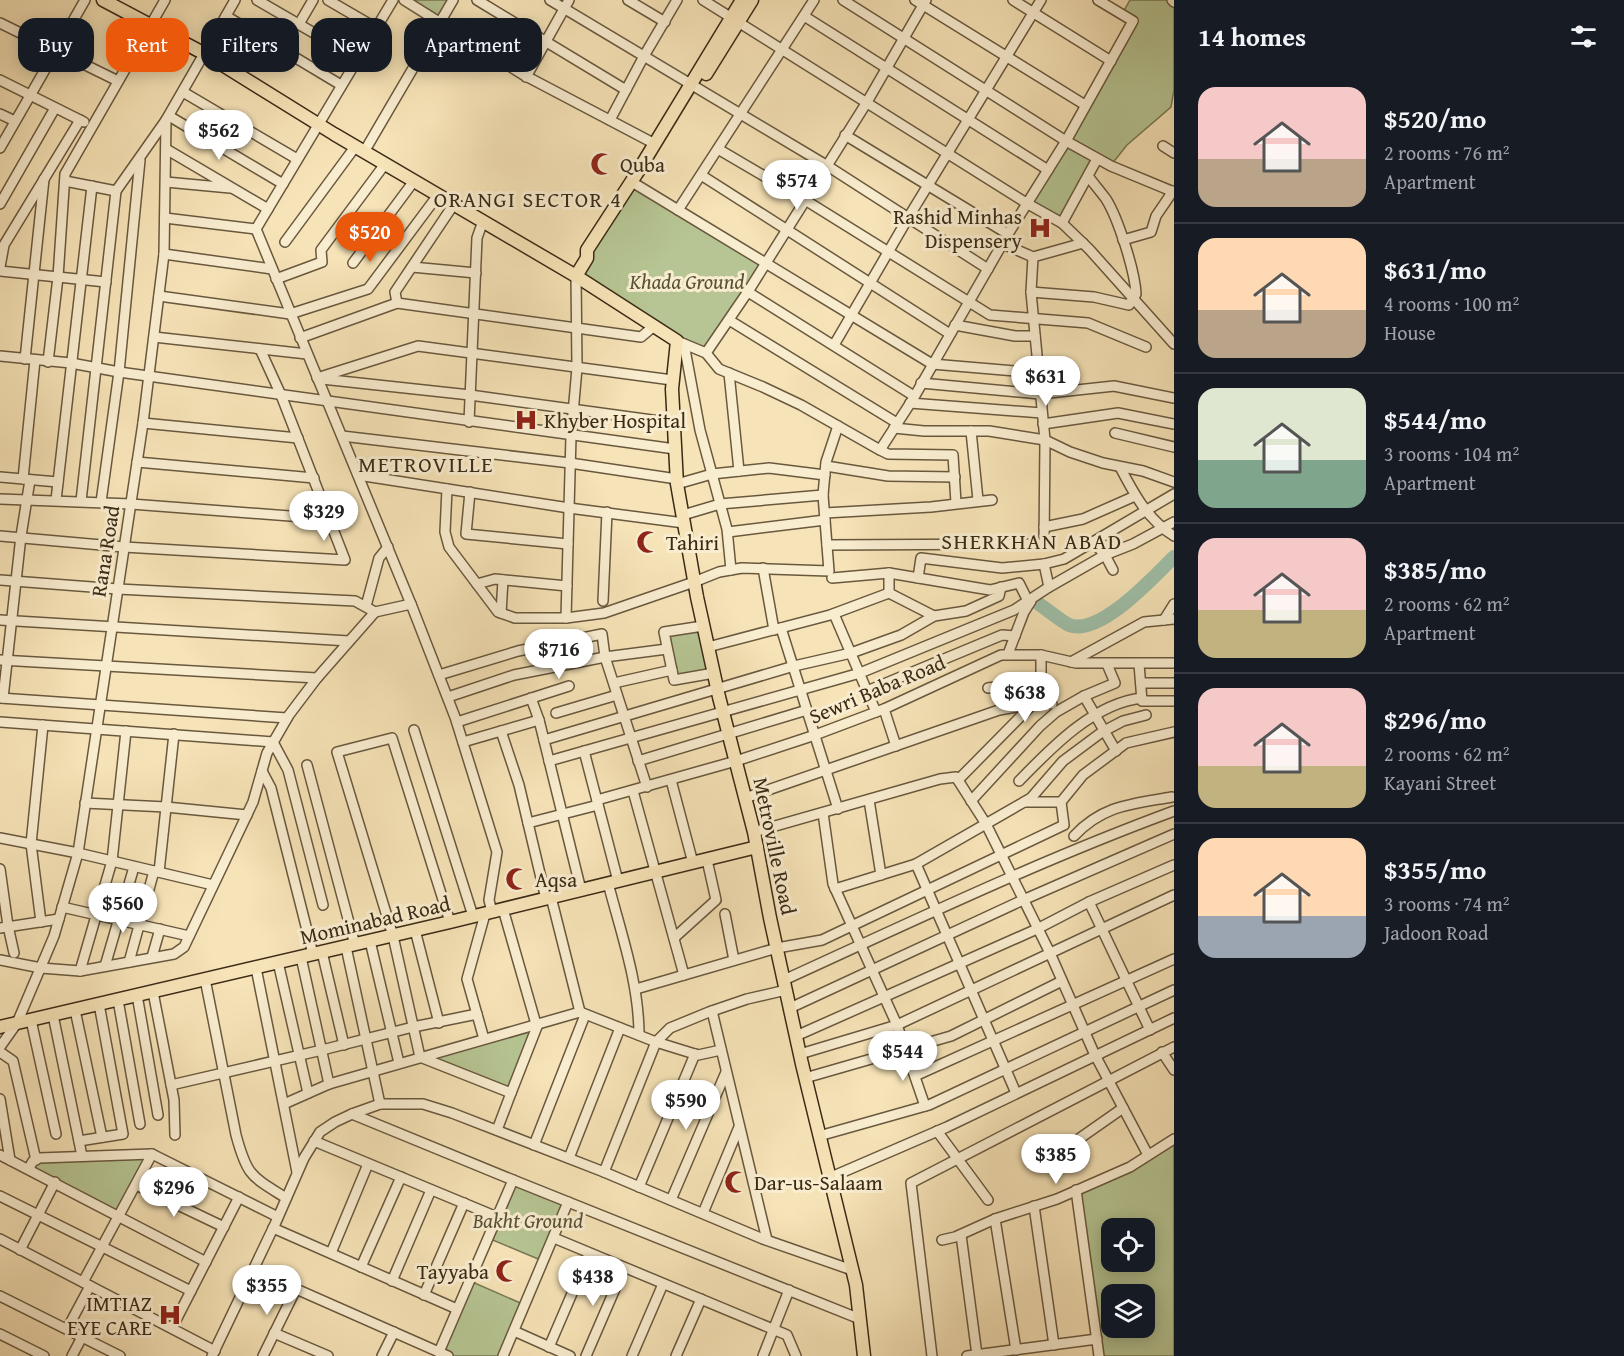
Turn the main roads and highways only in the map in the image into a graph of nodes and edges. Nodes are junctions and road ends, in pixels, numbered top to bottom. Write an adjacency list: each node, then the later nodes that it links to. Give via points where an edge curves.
1 (102, 0): 7 (main road, via 205,54)
2 (741, 0): 4 (main road)
3 (752, 0): 4 (main road)
4 (735, 20): 5 (main road)
5 (694, 86): 6 (main road); 6 (main road, via 655,144)
6 (635, 184): 7 (main road, via 587,250 587,258)
7 (576, 276): 8 (main road, Metroville Road, via 681,342 672,380 677,482 703,626)
8 (757, 847): 9 (main road, Mominabad Road); 10 (main road, Metroville Road, via 805,1078 852,1270)
9 (0, 1027)
10 (864, 1356)

